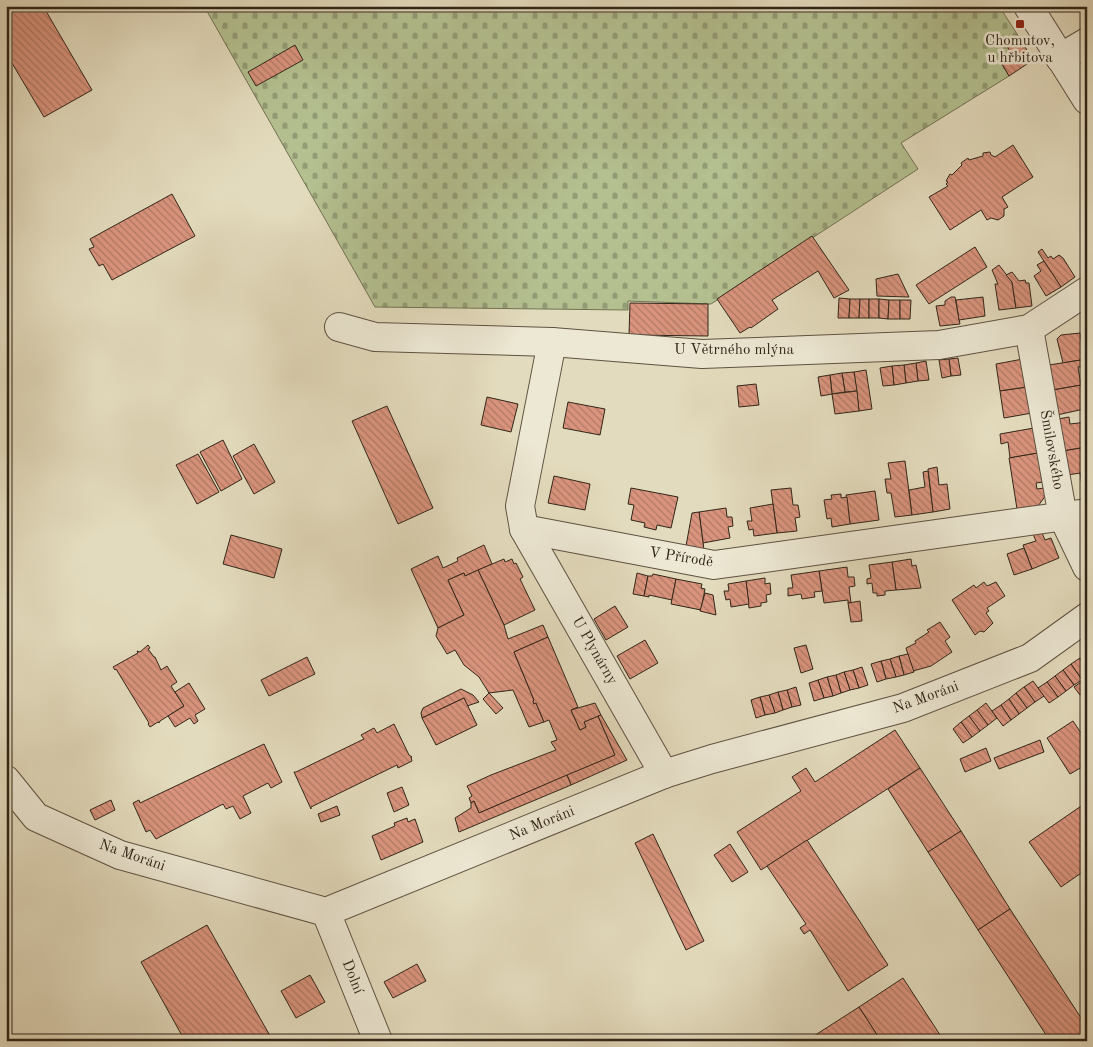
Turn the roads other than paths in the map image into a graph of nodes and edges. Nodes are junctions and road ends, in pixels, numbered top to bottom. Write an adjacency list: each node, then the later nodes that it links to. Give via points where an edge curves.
1 (1028, 6): 3 (street)
2 (1087, 42): 3 (street)
3 (1060, 58): 4 (street)
4 (1087, 100)
5 (1087, 291): 7 (street, U Větrného mlýna)
6 (339, 327): 8 (street, U Větrného mlýna, via 375,337)
7 (1029, 329): 8 (street, U Větrného mlýna, via 940,345 702,354); 9 (street, Šmilovského)
8 (552, 342): 10 (street, via 520,506)
9 (1075, 515): 10 (street, V Přírodě, via 714,565); 11 (street, Šmilovského)
10 (524, 529): 13 (street, U Plynárny)
11 (1087, 567)
12 (1087, 617): 13 (street, Na Moráni, via 1030,658 903,708)
13 (664, 774): 15 (street, Na Moráni)
14 (6, 780): 15 (street, Na Moráni, via 36,817 120,855)
15 (326, 912): 16 (street, Dolní)
16 (378, 1041)

